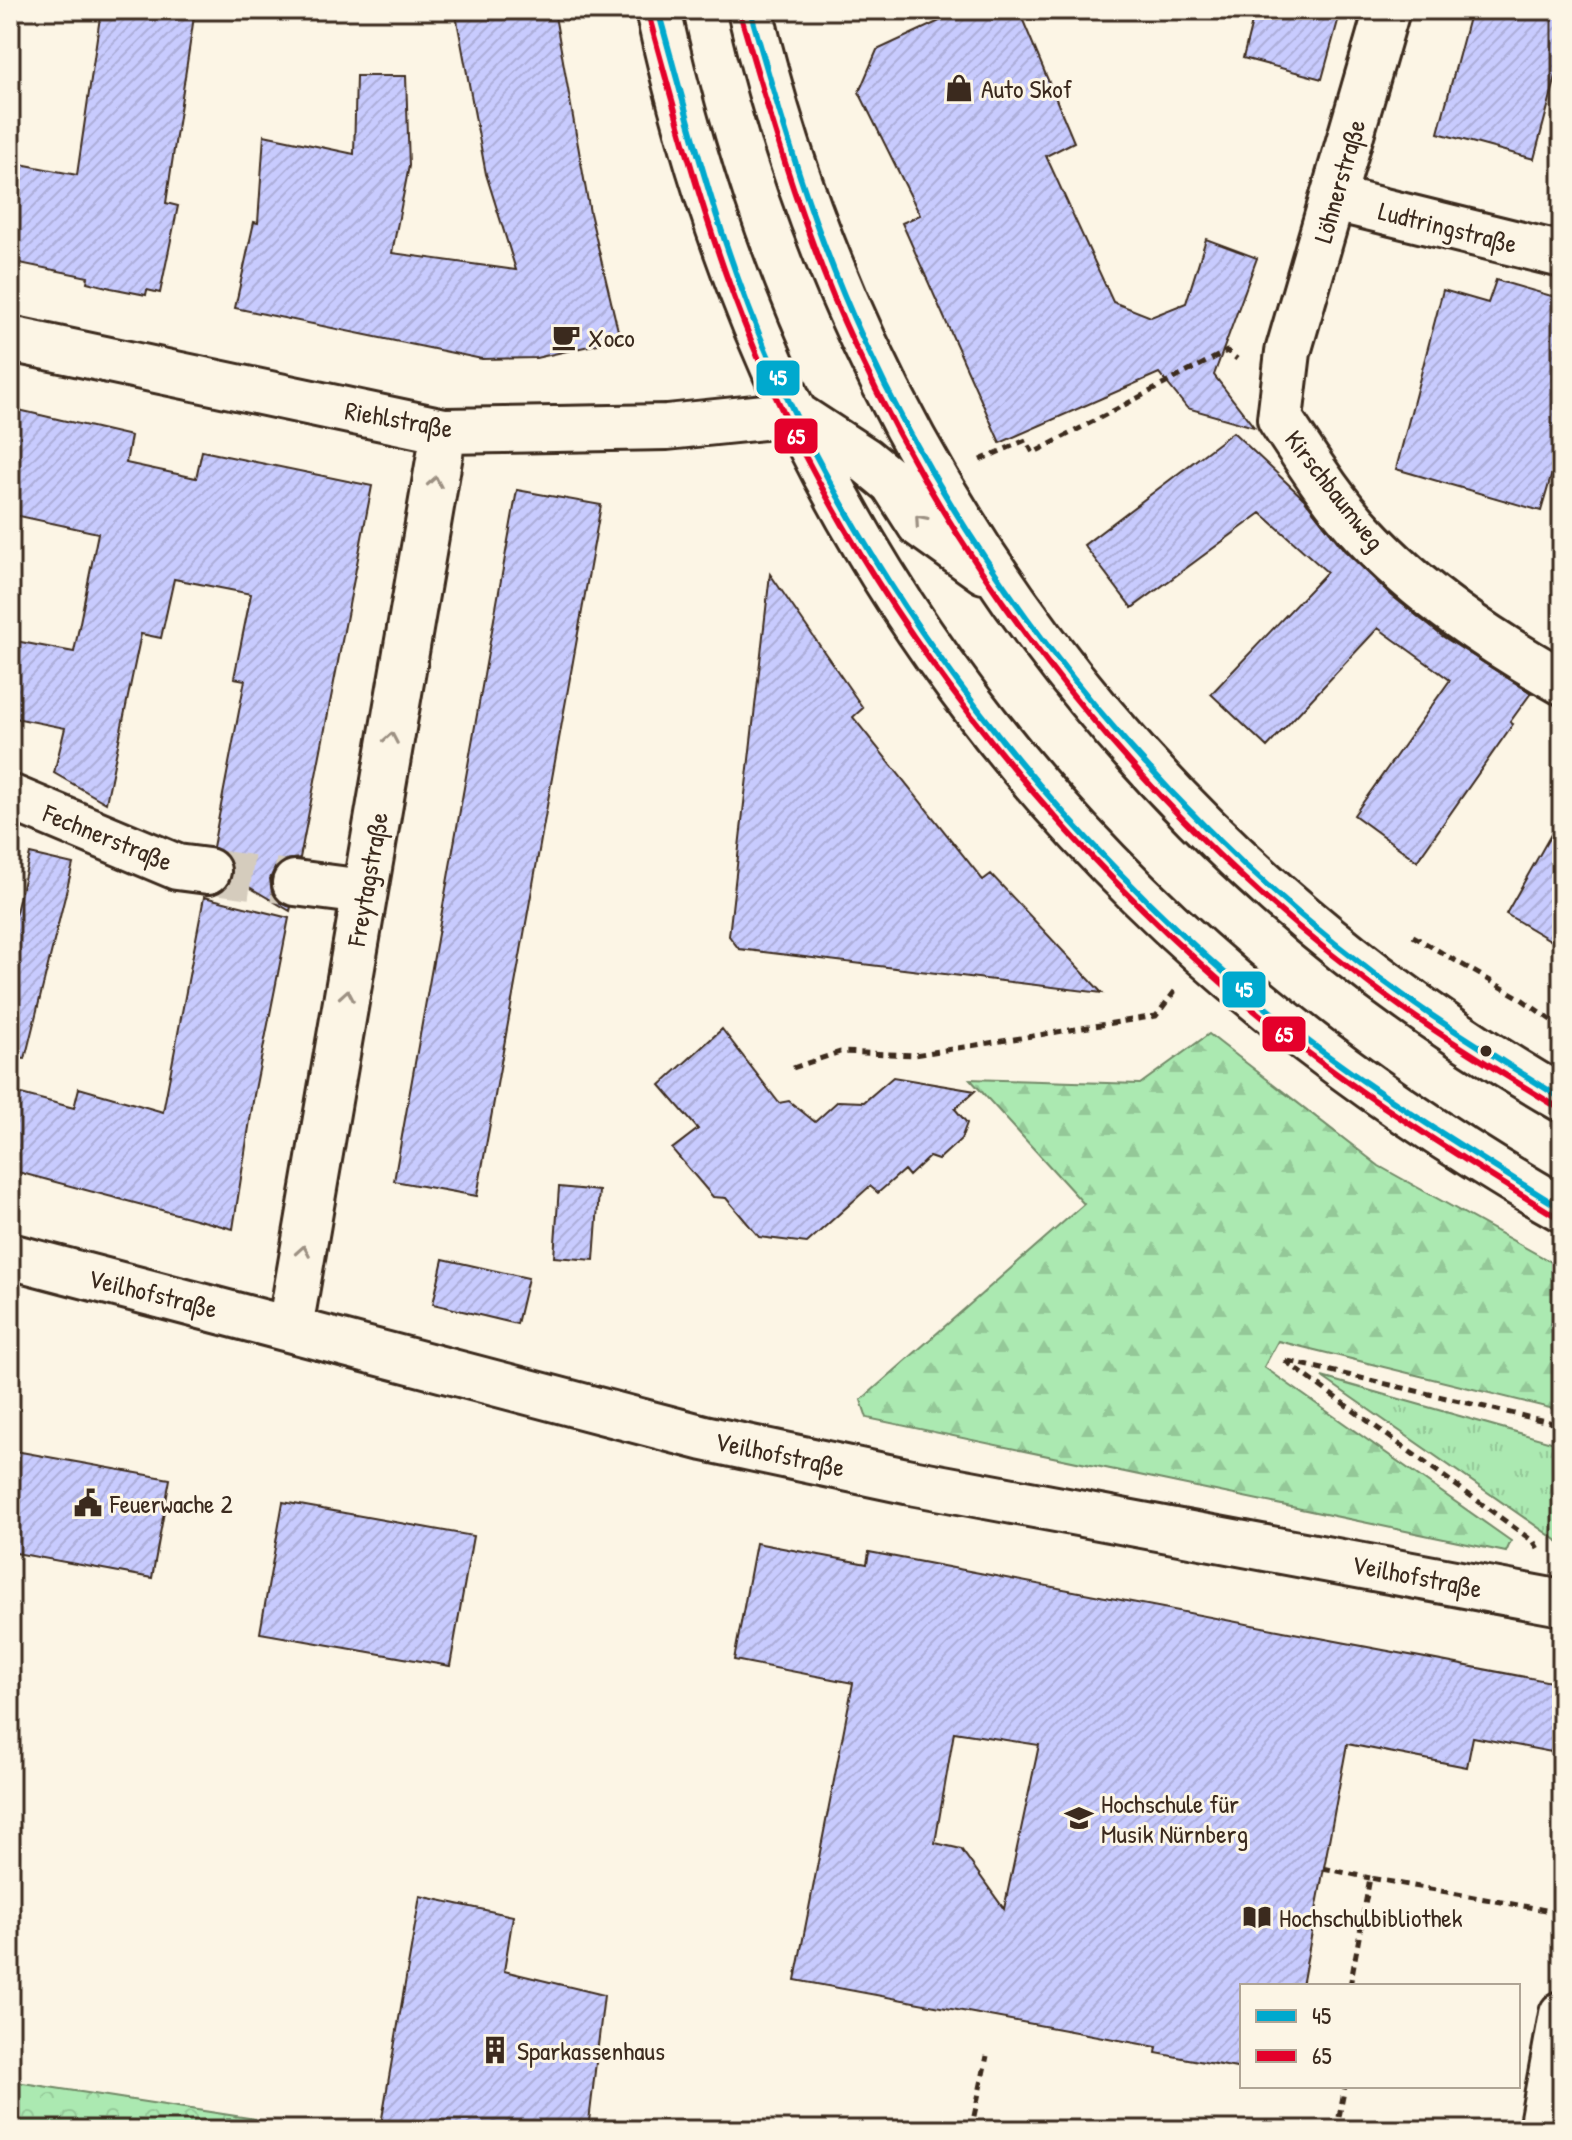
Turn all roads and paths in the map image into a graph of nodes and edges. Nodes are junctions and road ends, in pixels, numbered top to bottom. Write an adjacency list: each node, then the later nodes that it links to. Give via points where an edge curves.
1 (658, 10): 8 (street, via 700,172 741,289)
2 (750, 10): 11 (street, via 794,167 852,312 913,438)
3 (1387, 10): 4 (street, Löhnerstraße)
4 (1335, 199): 5 (street, Ludtringstraße); 7 (street, Löhnerstraße)
5 (1562, 255)
6 (10, 339): 9 (street, Riehlstraße)
7 (1285, 373): 10 (path, via 1227,351 1033,453 1026,440); 12 (street, Kirschbaumweg, via 1280,419 1362,532 1424,592)
8 (794, 414): 9 (street, Riehlstraße, via 667,427); 11 (street, one-way to 8, via 920,525 893,483 865,460); 18 (street, via 865,547 939,662 1058,812)
9 (444, 431): 16 (street, Freytagstraße, one-way to 9)
10 (977, 461)
11 (1003, 585): 21 (street, via 1106,723 1239,861 1402,994)
12 (1562, 682)
13 (10, 797): 14 (street, Fechnerstraße, via 177,867)
14 (208, 871)
15 (295, 883): 16 (street)
16 (364, 892): 24 (street, Freytagstraße, one-way to 16)
17 (1404, 931): 19 (path)
18 (1199, 954): 20 (path, via 1156,1016 915,1055 840,1052); 22 (street, via 1405,1113)
19 (1562, 1028)
20 (793, 1068)
21 (1562, 1099)
22 (1562, 1209)
23 (10, 1256): 24 (street, Veilhofstraße)
24 (290, 1328): 27 (street, Veilhofstraße, via 719,1441 911,1482)
25 (1562, 1425): 26 (path, via 1284,1360 1534,1542)
26 (1541, 1555)
27 (1562, 1603)
28 (1323, 1868): 29 (path)
29 (1370, 1878): 30 (path); 31 (path)
30 (1562, 1913)
31 (1350, 1984)
32 (1562, 2014): 37 (street)
33 (987, 2056): 36 (path)
34 (1345, 2088): 35 (path)
35 (1339, 2117)
36 (971, 2130)
37 (1541, 2130)

